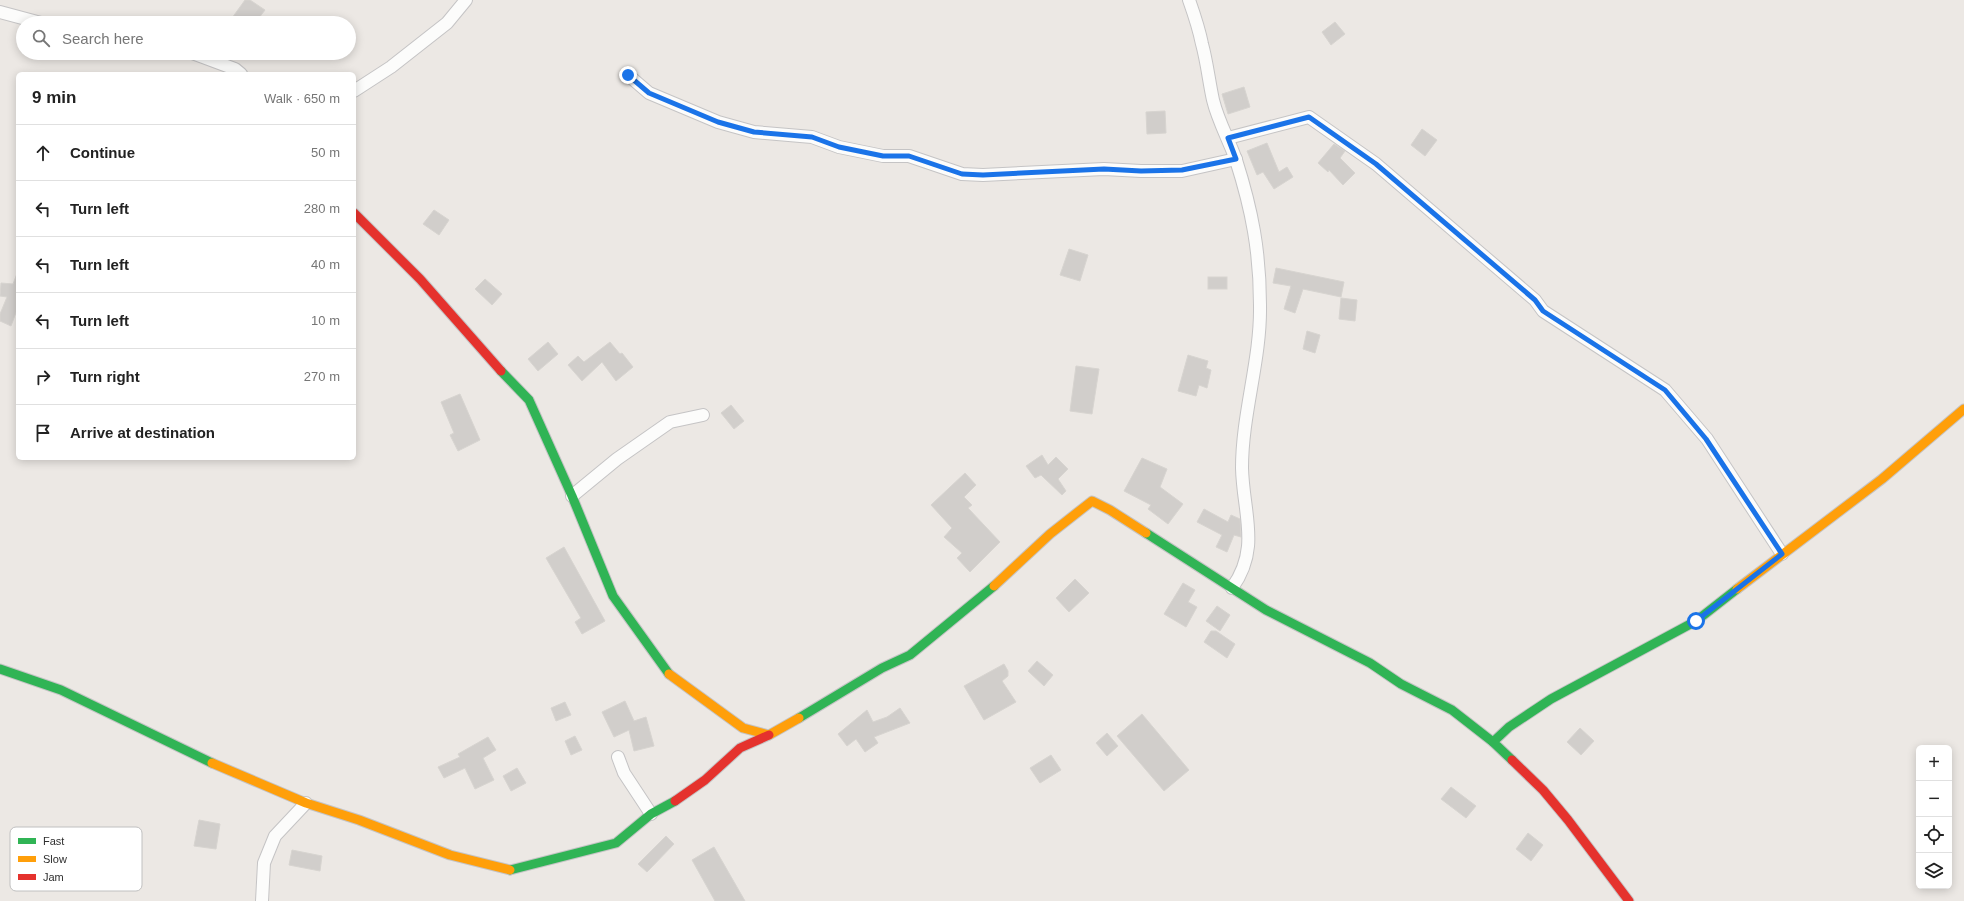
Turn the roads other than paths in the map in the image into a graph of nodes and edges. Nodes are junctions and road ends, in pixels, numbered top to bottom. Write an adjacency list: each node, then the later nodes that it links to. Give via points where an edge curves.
1 (466, 0): 8 (street, via 447,23 392,68)
2 (1189, 0): 9 (street, via 1203,45 1214,102)
3 (0, 12): 4 (street)
4 (16, 16)
5 (212, 60): 6 (street, via 235,68)
6 (239, 72)
7 (628, 75): 10 (street, via 649,93 718,122 754,132 812,137 839,147 883,156 909,156 962,174 1104,169 1182,170)
8 (356, 90)
9 (1228, 138): 10 (street); 15 (street, via 1309,117 1376,164 1535,300 1543,311 1665,390 1706,439)
10 (1236, 159): 16 (street, via 1252,213 1260,266 1260,308 1242,468 1250,543 1242,574)
11 (356, 215): 14 (street, via 420,279 529,400)
12 (1964, 409): 15 (street, via 1882,479)
13 (703, 415): 14 (street, via 670,422 617,459)
14 (572, 496): 18 (street, via 613,596 666,671 743,728)
15 (1782, 554): 19 (street, via 1696,621 1549,699 1509,727)
16 (1232, 588): 18 (street, via 1092,501 1050,534 996,584 910,656 882,668); 19 (street, via 1266,610 1370,663 1401,684 1452,710)
17 (0, 669): 21 (street, via 61,690 208,761)
18 (769, 735): 22 (street, via 740,748 705,780)
19 (1493, 742): 24 (street, via 1544,790)
20 (618, 757): 22 (street, via 624,773)
21 (306, 803): 22 (street, via 359,820 450,855 508,870 616,843); 23 (street, via 275,836 264,863)
22 (651, 814)
23 (262, 901)
24 (1629, 901)

